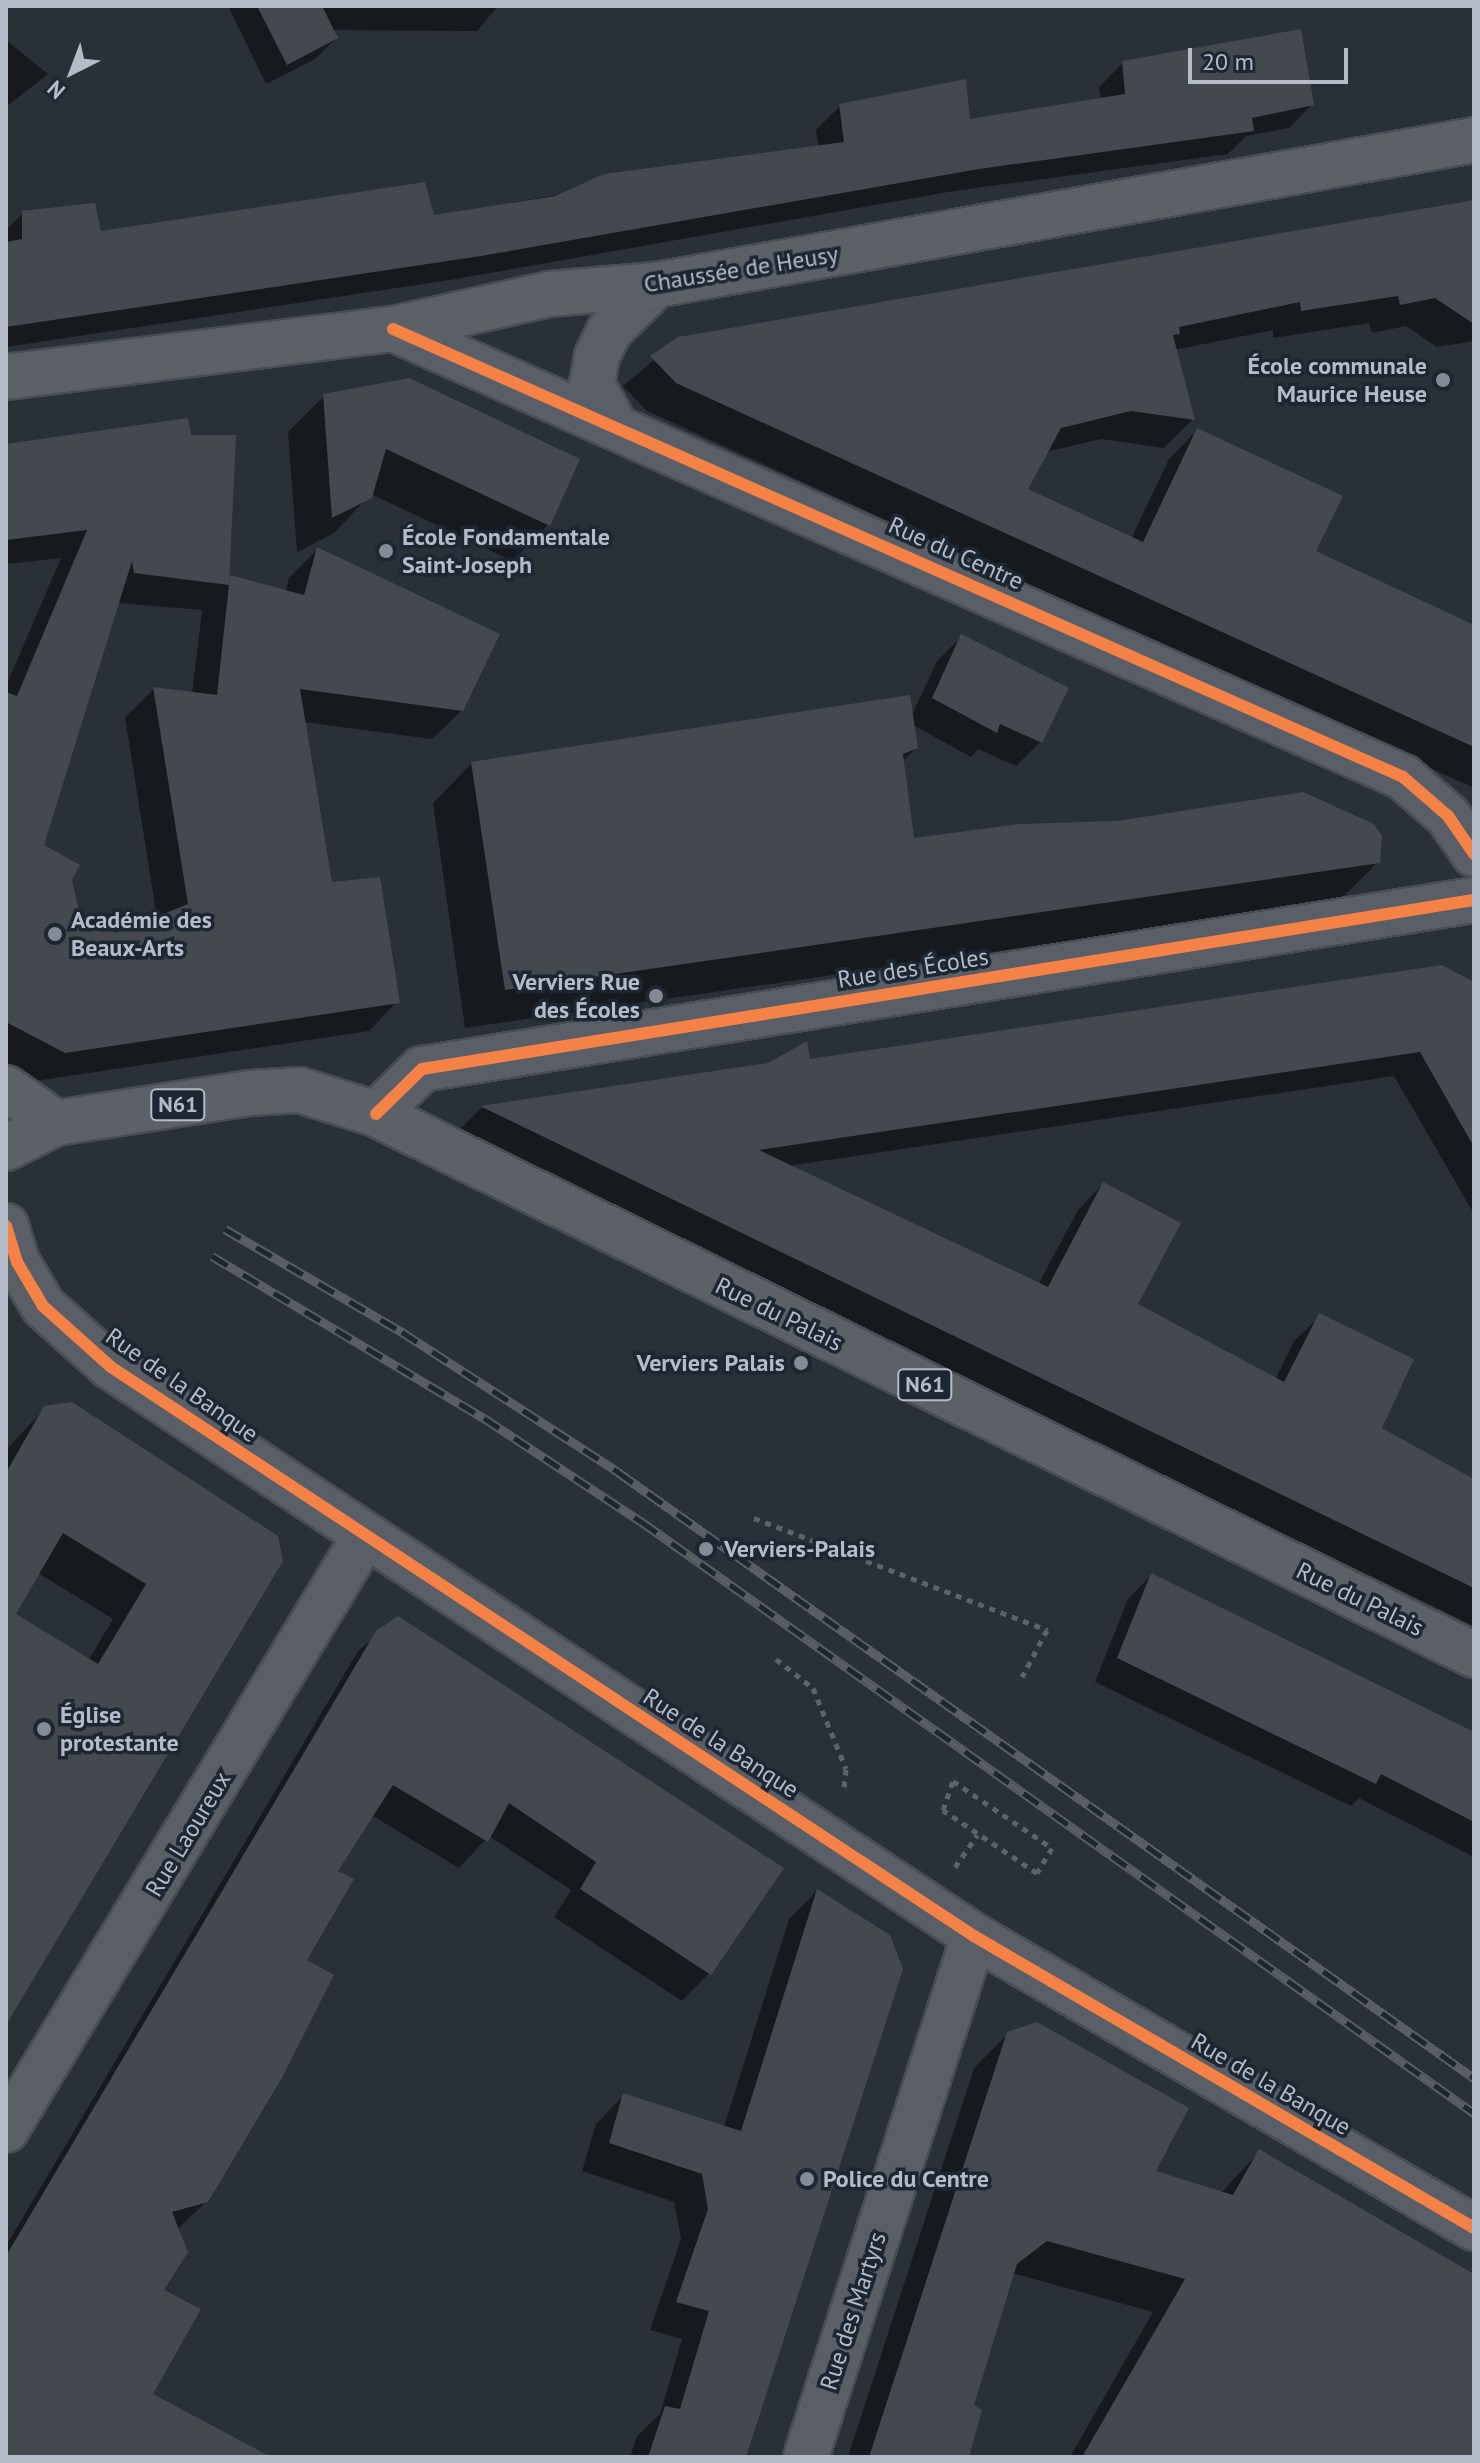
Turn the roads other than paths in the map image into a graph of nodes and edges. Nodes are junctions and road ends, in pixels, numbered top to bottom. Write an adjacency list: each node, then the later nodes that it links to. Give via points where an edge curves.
1 (1474, 140): 2 (main road, Chaussée de Heusy)
2 (656, 285): 3 (main road, Chaussée de Heusy, via 549,294); 5 (street, via 609,331 597,356 592,384)
3 (393, 329): 4 (main road, Chaussée de Heusy); 5 (street, Rue du Centre)
4 (6, 377)
5 (614, 424): 6 (street, Rue du Centre, via 1403,777 1448,816)
6 (1474, 854)
7 (1474, 900): 9 (street, Rue des Écoles, via 422,1069)
8 (6, 1088): 10 (main road)
9 (376, 1114): 10 (main road, Rue du Palais / N61, via 299,1090); 14 (main road, Rue du Palais / N61)
10 (56, 1123): 11 (main road, N61)
11 (6, 1148)
12 (6, 1226): 13 (street, Rue de la Banque, via 17,1262 43,1306 111,1367)
13 (365, 1536): 15 (street, Rue de la Banque); 16 (street, Rue Laoureux)
14 (1474, 1655)
15 (974, 1936): 17 (street, Rue de la Banque); 18 (street, Rue des Martyrs)
16 (6, 2130)
17 (1474, 2228)
18 (806, 2457)

